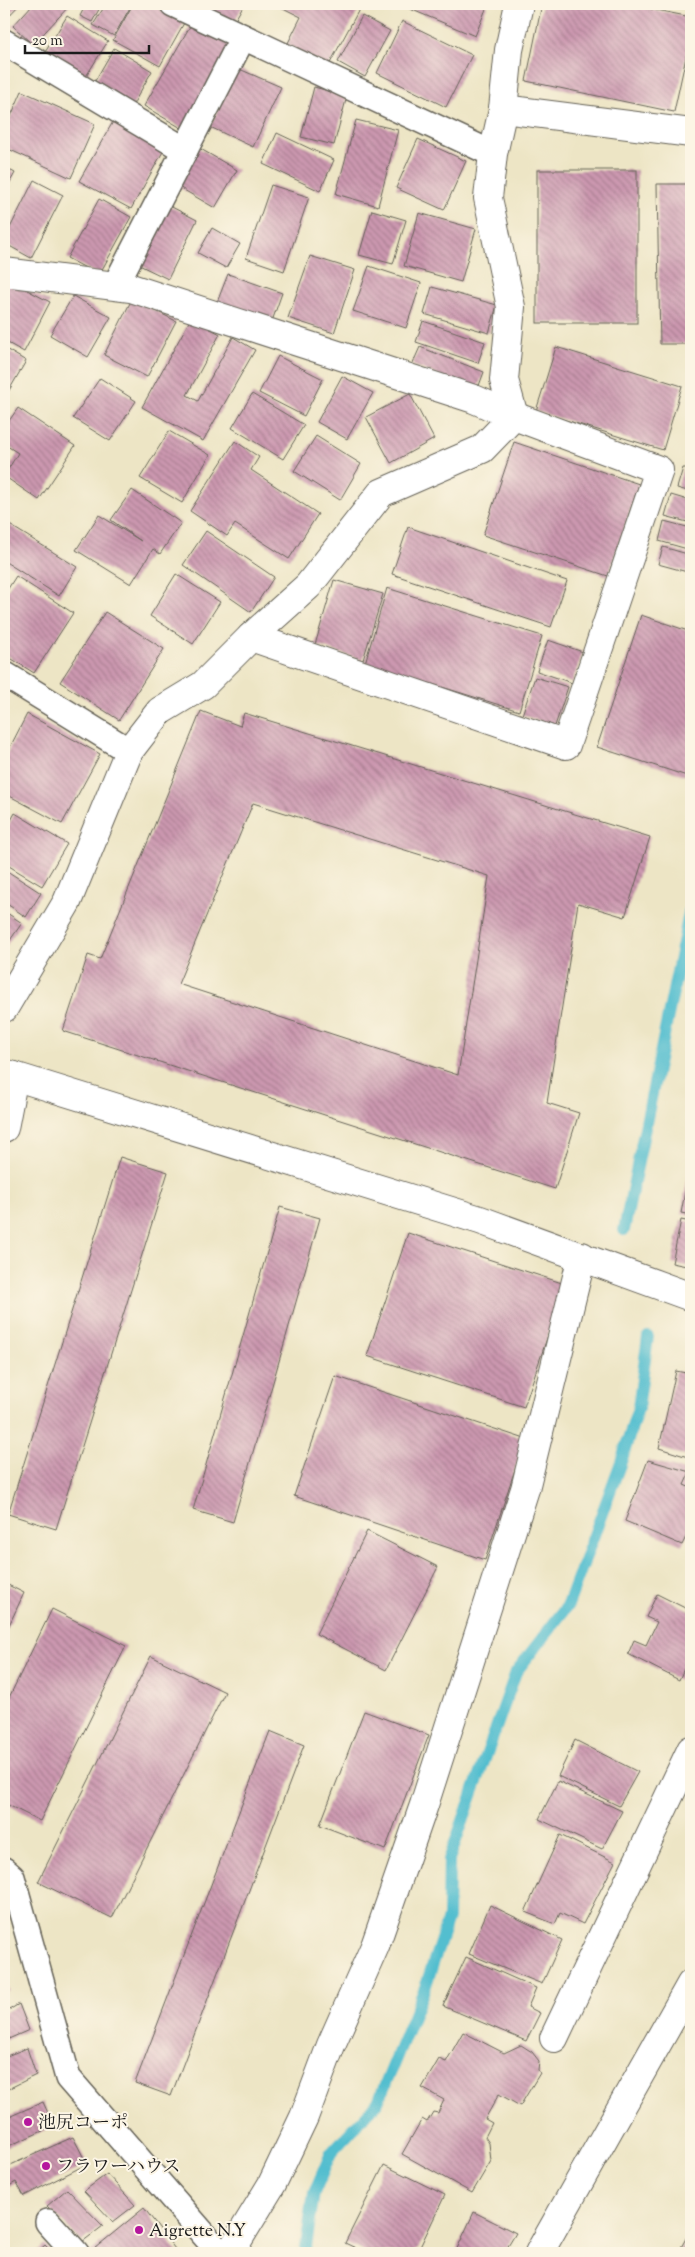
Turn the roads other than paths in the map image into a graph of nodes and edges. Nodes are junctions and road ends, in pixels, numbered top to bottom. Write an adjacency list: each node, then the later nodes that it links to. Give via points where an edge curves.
1 (173, 4): 3 (lane)
2 (519, 4): 5 (street, via 509,50)
3 (243, 37): 7 (lane); 8 (lane)
4 (4, 42): 7 (lane)
5 (503, 109): 6 (street); 8 (street)
6 (691, 133)
7 (185, 150): 10 (lane)
8 (493, 154): 11 (street, via 488,198 511,307 504,380)
9 (4, 272): 10 (street)
10 (115, 286): 11 (street, via 140,291 474,399)
11 (514, 416): 12 (street, via 482,449 381,493 308,586); 12 (street, via 659,470 566,745)
12 (251, 637): 14 (street, via 203,685 160,711)
13 (4, 674): 14 (lane)
14 (129, 751): 15 (street, via 67,902)
15 (4, 1008)
16 (9, 1074): 17 (street); 18 (street, via 461,1214)
17 (4, 1128)
18 (582, 1256): 19 (street); 27 (street, via 525,1490 375,1946 331,2045 304,2117 272,2184)
19 (691, 1297)
20 (691, 1750): 23 (street)
21 (4, 1870): 26 (lane, via 12,1876 68,2078)
22 (691, 1984): 28 (street)
23 (554, 2038)
24 (48, 2222): 25 (lane)
25 (76, 2253)
26 (220, 2253)
27 (230, 2253)
28 (539, 2253)

